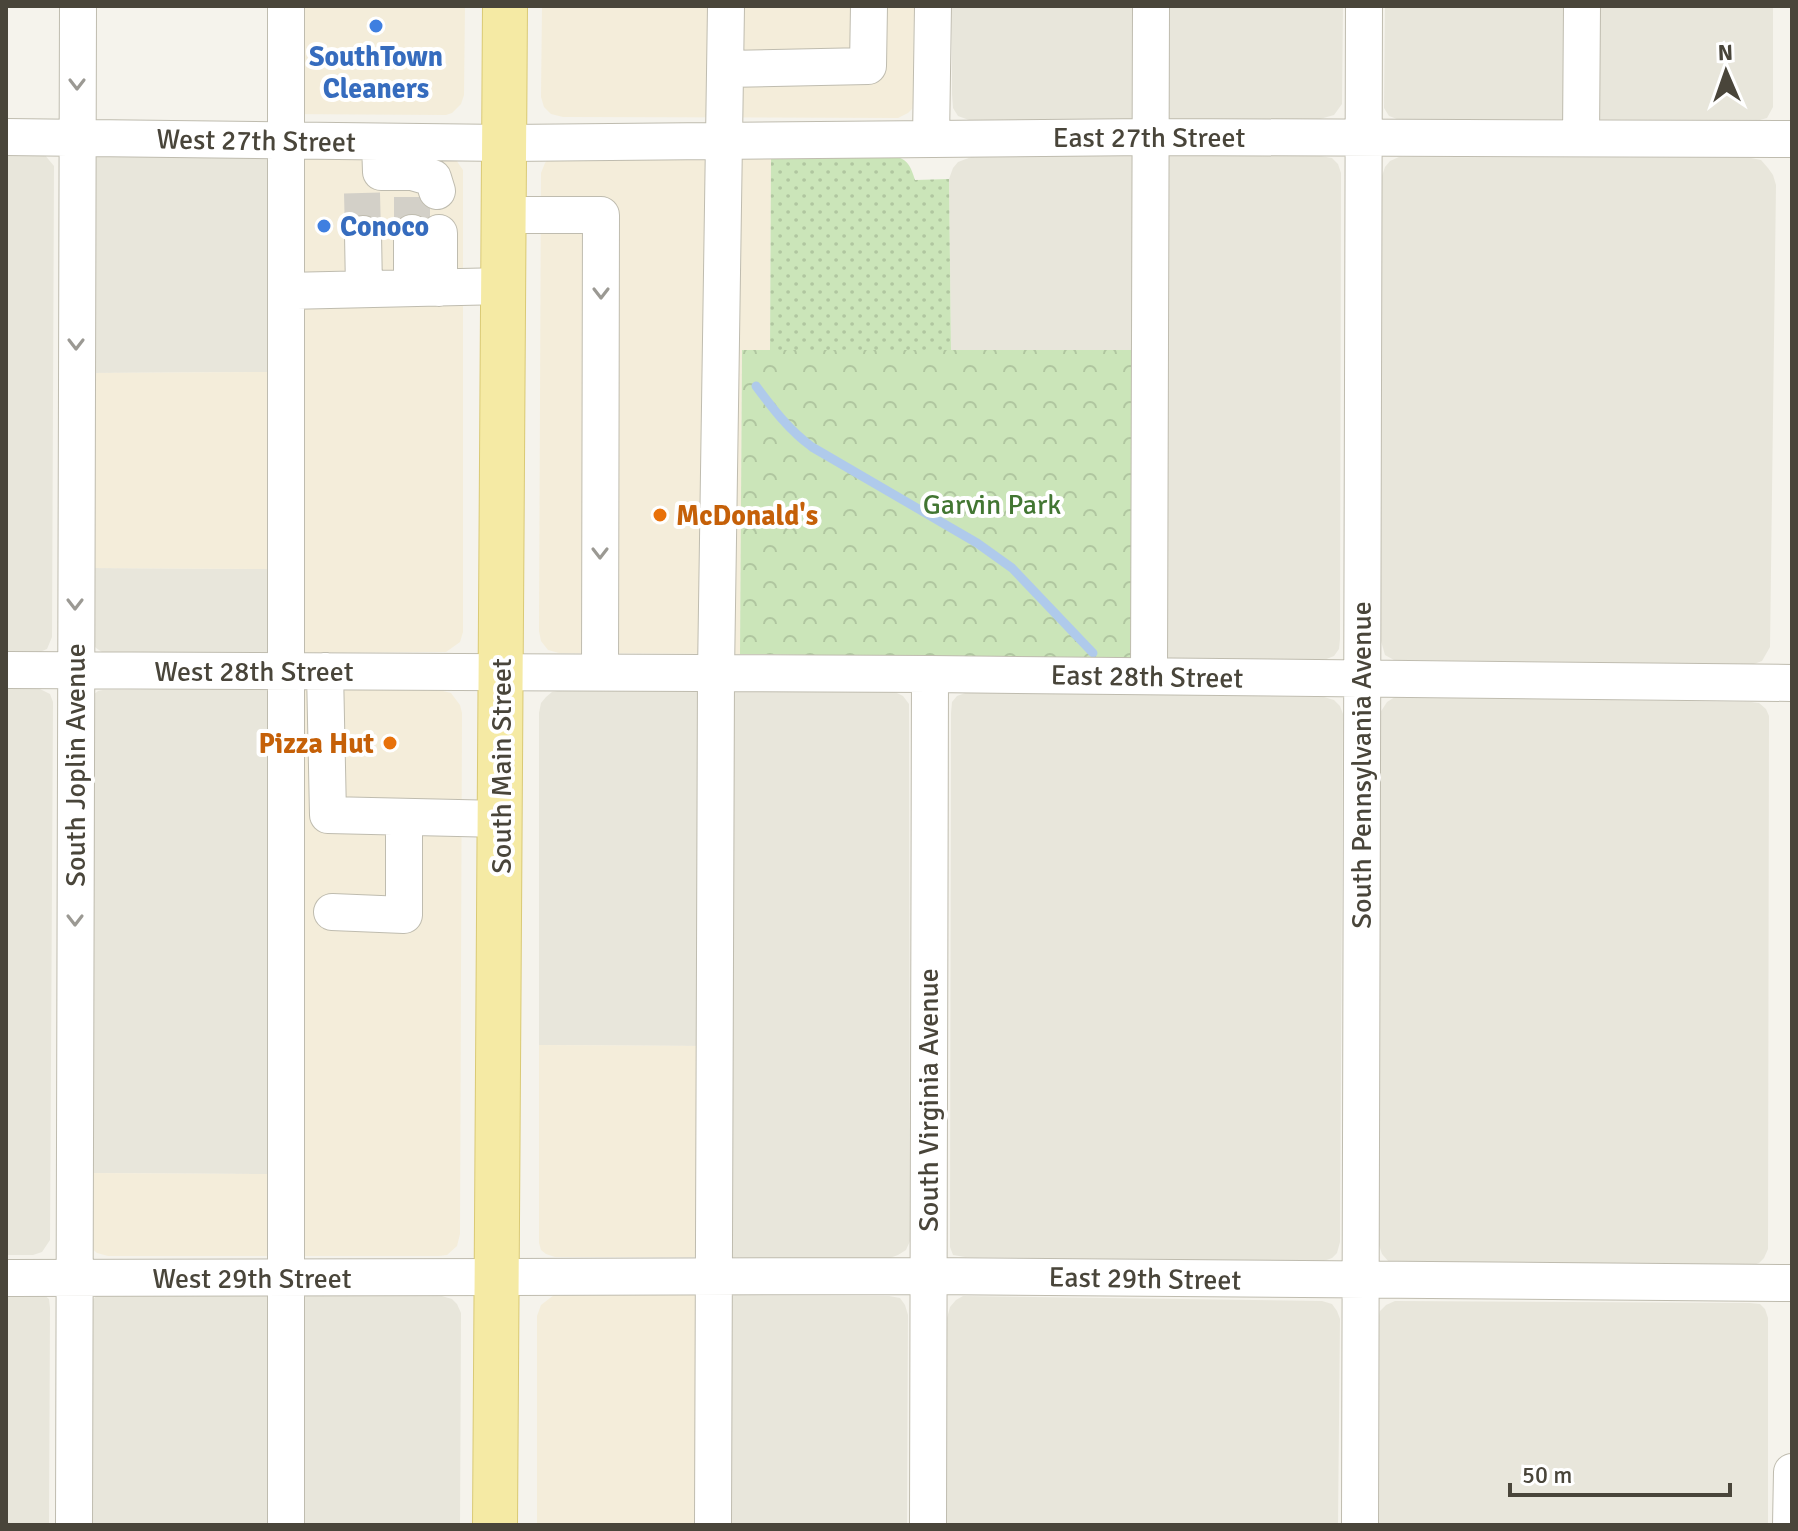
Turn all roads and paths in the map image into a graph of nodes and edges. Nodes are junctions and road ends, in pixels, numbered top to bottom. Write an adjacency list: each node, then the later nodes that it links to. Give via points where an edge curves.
1 (78, 6): 14 (street, South Joplin Avenue, one-way to 14)
2 (286, 6): 18 (street)
3 (505, 6): 20 (main road, South Main Street)
4 (726, 6): 10 (street)
5 (869, 6): 10 (street, via 868,66)
6 (933, 6): 16 (street)
7 (1151, 6): 13 (street)
8 (1364, 6): 11 (street, South Pennsylvania Avenue)
9 (1582, 6): 15 (street)
10 (726, 69): 19 (street)
11 (1364, 136): 13 (street, East 27th Street); 15 (street, East 27th Street); 34 (street, South Pennsylvania Avenue)
12 (6, 137): 14 (street, West 27th Street)
13 (1150, 137): 16 (street, East 27th Street); 33 (street)
14 (77, 138): 18 (street, West 27th Street); 26 (street, South Joplin Avenue, one-way to 26)
15 (1581, 138): 17 (street, East 27th Street)
16 (931, 139): 19 (street, East 27th Street)
17 (1792, 139)
18 (286, 140): 20 (street, West 27th Street, via 395,179); 24 (street)
19 (725, 140): 20 (street, East 27th Street); 31 (street)
20 (505, 143): 21 (main road, South Main Street)
21 (504, 215): 22 (main road, South Main Street); 30 (street, one-way to 30, via 601,215)
22 (504, 286): 23 (street); 29 (main road, South Main Street)
23 (400, 288): 23 (street, via 399,233); 24 (street)
24 (286, 291): 27 (street)
25 (6, 670): 26 (street, West 28th Street)
26 (75, 670): 27 (street, West 28th Street); 42 (street, South Joplin Avenue, one-way to 42)
27 (287, 671): 28 (street, West 28th Street); 43 (street)
28 (325, 671): 29 (street, West 28th Street); 36 (street, via 328,815)
29 (502, 672): 30 (street, East 28th Street); 37 (main road, South Main Street)
30 (600, 672): 31 (street, East 28th Street)
31 (716, 673): 32 (street, East 28th Street); 40 (street)
32 (930, 674): 33 (street, East 28th Street); 39 (street, South Virginia Avenue)
33 (1149, 676): 34 (street, East 28th Street)
34 (1361, 678): 35 (street, East 28th Street); 45 (street, South Pennsylvania Avenue)
35 (1792, 683)
36 (404, 817): 37 (street); 38 (street, via 404,915)
37 (501, 819): 44 (main road, South Main Street)
38 (332, 912)
39 (928, 1276): 40 (street, East 29th Street); 45 (street, East 29th Street); 52 (street, South Virginia Avenue)
40 (714, 1277): 44 (street, East 29th Street); 51 (street)
41 (6, 1278): 42 (street, West 29th Street)
42 (74, 1278): 43 (street, West 29th Street); 48 (street, South Joplin Avenue)
43 (286, 1278): 44 (street, West 29th Street); 49 (street)
44 (498, 1278): 50 (main road, South Main Street)
45 (1361, 1280): 46 (street, East 29th Street); 53 (street, South Pennsylvania Avenue)
46 (1792, 1283)
47 (1792, 1472): 54 (street)
48 (74, 1525)
49 (286, 1525)
50 (495, 1525)
51 (713, 1525)
52 (928, 1525)
53 (1360, 1525)
54 (1791, 1525)

